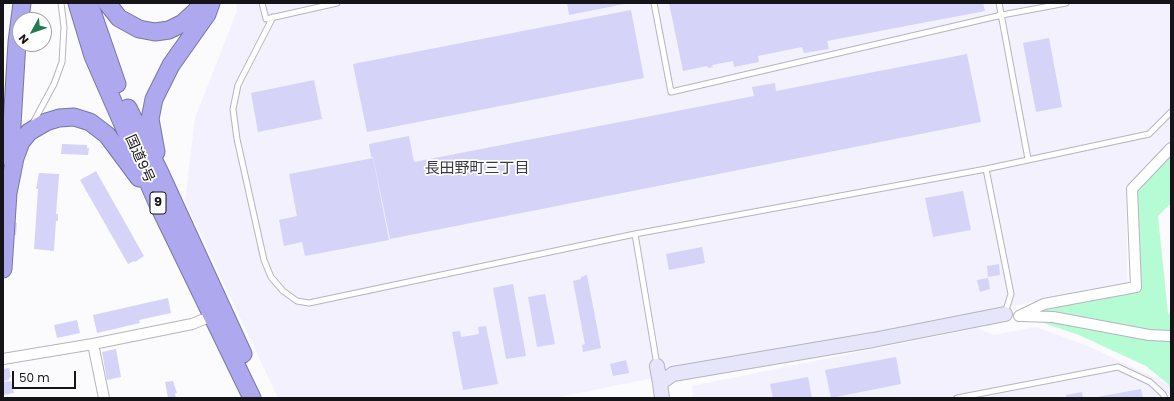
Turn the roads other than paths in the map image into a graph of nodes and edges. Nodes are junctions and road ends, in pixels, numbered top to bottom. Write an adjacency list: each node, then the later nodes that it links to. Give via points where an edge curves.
1 (13, 3): 17 (highway)
2 (22, 3): 23 (highway, via 16,50)
3 (61, 3): 18 (lane, via 64,26 62,62 54,84)
4 (77, 3): 24 (highway, 国道9号 / 9, via 93,56)
5 (89, 3): 22 (highway, 国道9号 / 9, via 115,80)
6 (107, 3): 7 (highway, via 119,18 139,30 155,32 169,30 183,23 197,10)
7 (200, 3)
8 (211, 3): 22 (highway, via 207,14 171,65 154,99 150,120)
9 (262, 3): 15 (lane, via 266,19)
10 (337, 3): 15 (lane)
11 (654, 3): 14 (lane, via 671,92)
12 (999, 3): 14 (lane)
13 (1066, 3): 14 (lane)
14 (1002, 16): 20 (lane)
15 (273, 17): 25 (lane, via 238,85 233,109 237,139 264,260 271,277 283,291 297,301 309,303)
16 (1171, 112): 20 (lane, via 1149,134)
17 (3, 124)
18 (28, 132): 23 (highway, via 15,158); 24 (highway, via 59,118 74,117 90,122 107,135)
19 (1171, 148): 29 (street, via 1132,189 1136,287 1044,304)
20 (1028, 159): 21 (lane)
21 (986, 169): 25 (lane); 27 (lane, via 1011,294)
22 (160, 173): 37 (highway, 国道9号 / 9)
23 (8, 193): 26 (highway)
24 (156, 200): 28 (highway, 国道9号 / 9)
25 (635, 234): 33 (lane)
26 (3, 269)
27 (1005, 314): 29 (street); 34 (street, via 873,340 690,370 673,374)
28 (212, 316): 31 (street, via 192,324); 36 (highway, 国道9号 / 9)
29 (1019, 316): 30 (street, via 1053,317 1149,335)
30 (1171, 336)
31 (93, 344): 32 (street); 35 (street)
32 (3, 359)
33 (657, 366): 34 (street)
34 (660, 383): 38 (street)
35 (104, 398)
36 (252, 398)
37 (263, 398)
38 (662, 398)
39 (957, 398): 40 (lane, via 1118,366 1150,382)
40 (1165, 398)

